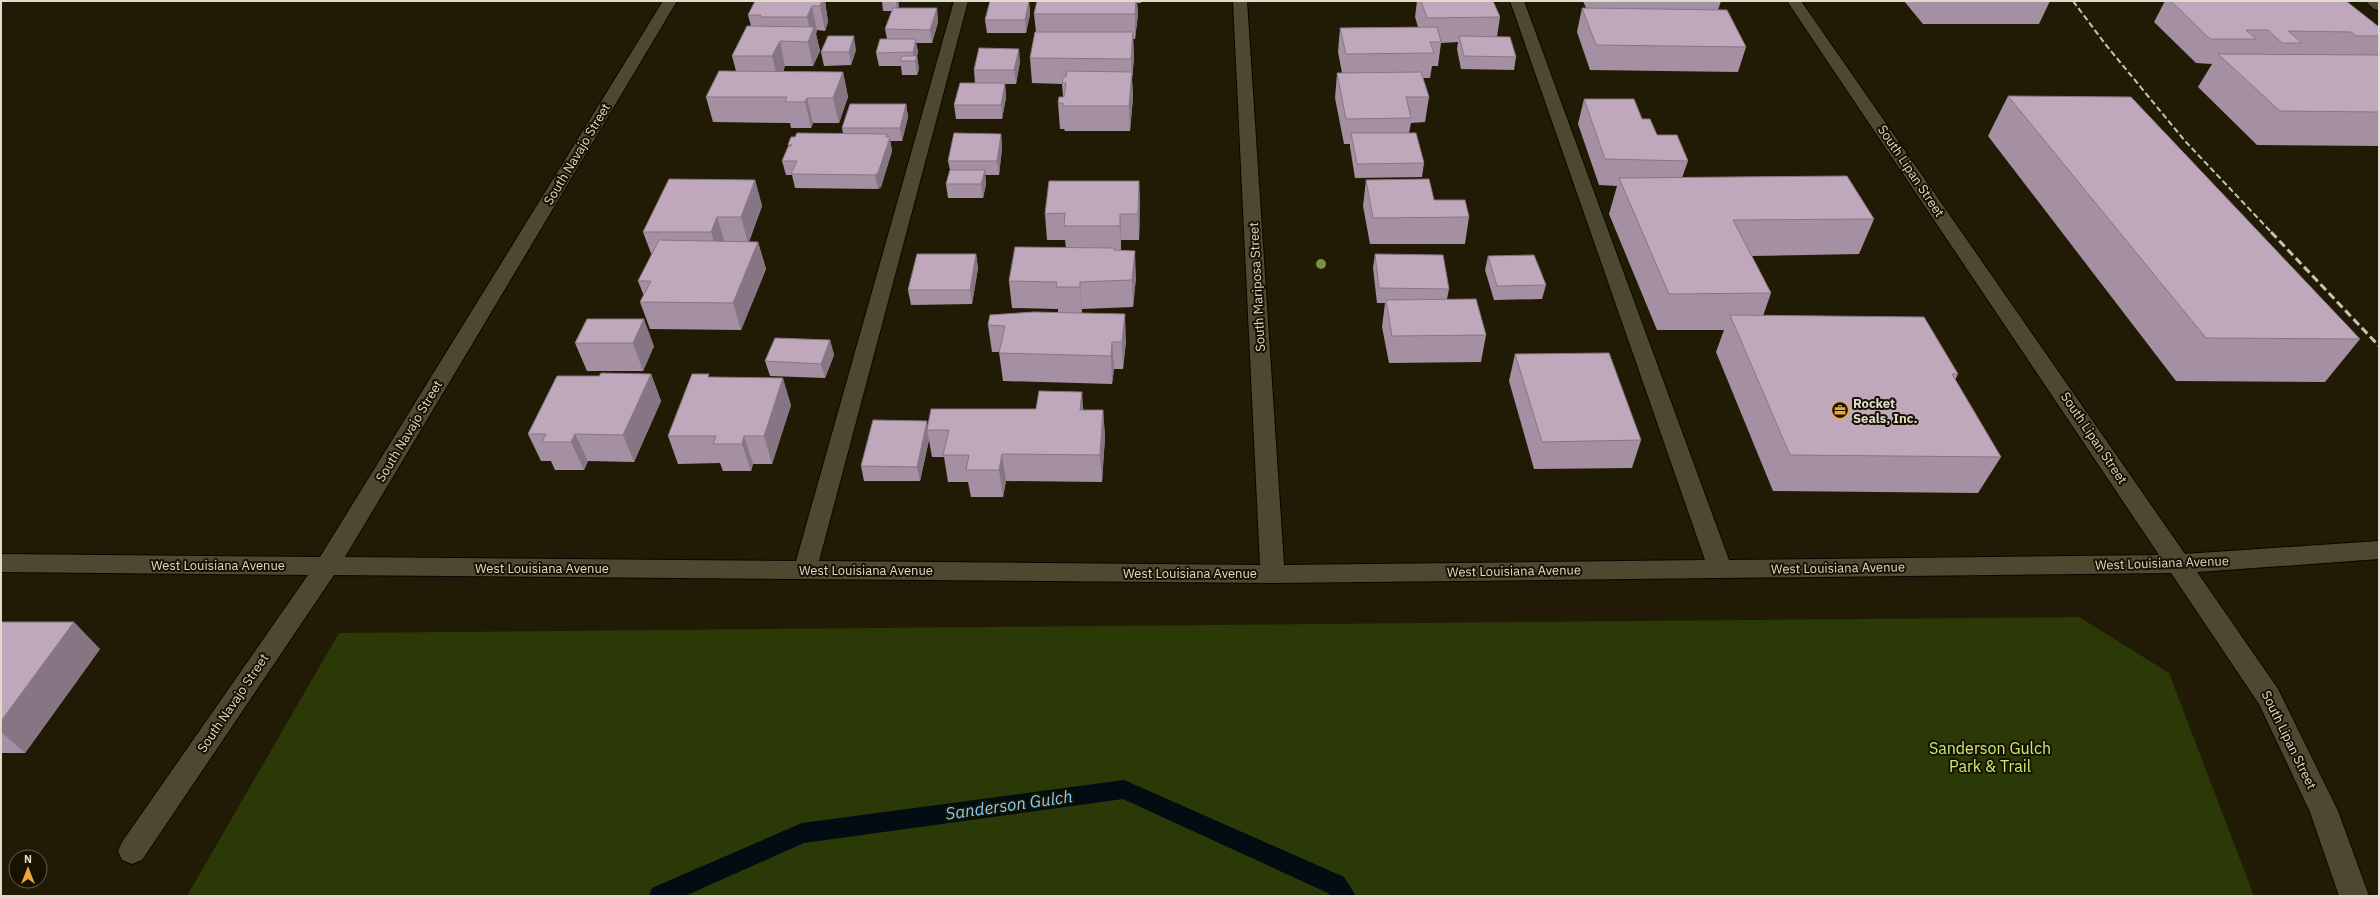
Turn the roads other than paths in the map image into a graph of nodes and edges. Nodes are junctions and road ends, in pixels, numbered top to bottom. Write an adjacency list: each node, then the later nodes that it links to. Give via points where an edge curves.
1 (670, 1): 11 (street, South Navajo Street)
2 (961, 1): 13 (street)
3 (1240, 1): 14 (street, South Mariposa Street)
4 (1517, 1): 12 (street)
5 (1794, 1): 10 (street, South Lipan Street)
6 (2372, 1): 7 (street)
7 (2379, 6)
8 (2379, 550): 10 (street, West Louisiana Avenue)
9 (1, 564): 11 (street, West Louisiana Avenue)
10 (2180, 564): 12 (street, West Louisiana Avenue); 16 (street, South Lipan Street, via 2269,696 2324,811)
11 (327, 566): 13 (street, West Louisiana Avenue); 15 (street, South Navajo Street)
12 (1720, 569): 14 (street, West Louisiana Avenue)
13 (804, 570): 14 (street, West Louisiana Avenue)
14 (1273, 574)
15 (132, 851)
16 (2354, 896)

